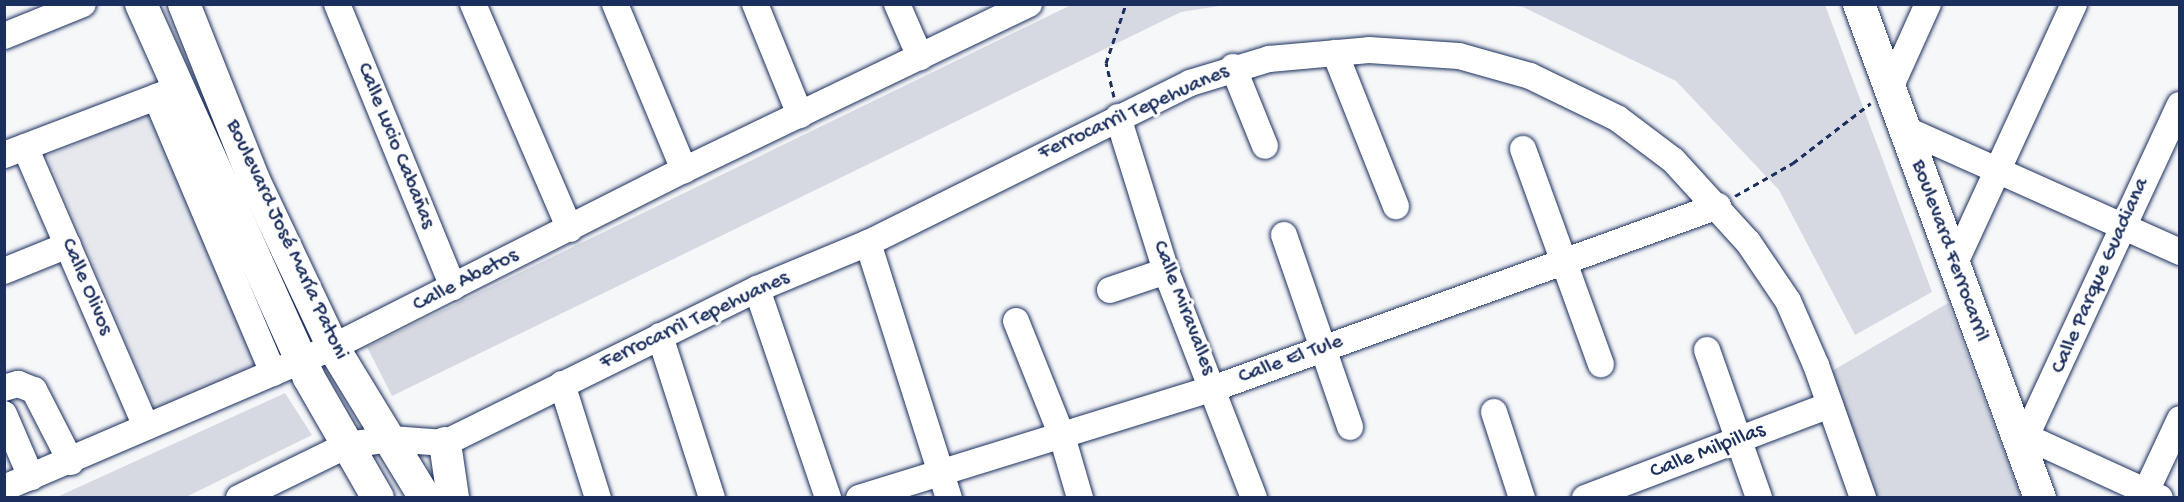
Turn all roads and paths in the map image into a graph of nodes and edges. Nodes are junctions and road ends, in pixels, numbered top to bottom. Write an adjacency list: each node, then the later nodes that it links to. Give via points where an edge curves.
1 (83, 4): 14 (street)
2 (141, 4): 19 (main road, Boulevard José María Patoni)
3 (183, 4): 46 (main road, Boulevard José María Patoni, via 254,180)
4 (337, 4): 41 (street, Calle Lucio Cabañas)
5 (473, 4): 32 (street)
6 (615, 4): 27 (street)
7 (755, 4): 21 (street)
8 (897, 4): 16 (street)
9 (1029, 4): 16 (street, Calle Abetos)
10 (1126, 4): 22 (path, via 1106,63)
11 (1859, 4): 18 (main road, Boulevard Ferrocarril)
12 (1928, 4): 18 (street)
13 (2074, 4): 28 (street)
14 (4, 36)
15 (1335, 53): 17 (street, Ferrocarril Tepehuanes); 29 (street); 30 (street, Ferrocarril Tepehuanes, via 1396,50 1459,57 1560,88 1647,138)
16 (920, 57): 21 (street, Calle Abetos)
17 (1233, 67): 22 (street, Ferrocarril Tepehuanes); 24 (street)
18 (1890, 88): 23 (main road, Boulevard Ferrocarril); 30 (path, via 1793,163)
19 (168, 93): 26 (street); 50 (main road, Boulevard José María Patoni)
20 (2180, 105): 31 (street, Calle Parque Guadiana)
21 (800, 115): 27 (street, Calle Abetos)
22 (1118, 117): 34 (street, Ferrocarril Tepehuanes); 40 (street, Calle Miravalles)
23 (1905, 129): 28 (street); 38 (main road, Boulevard Ferrocarril)
24 (1265, 146)
25 (1523, 149): 37 (street)
26 (15, 151): 35 (street, Calle Olivos)
27 (684, 170): 32 (street, Calle Abetos)
28 (1998, 171): 31 (street); 38 (street)
29 (1396, 206)
30 (1718, 206): 37 (street, Calle El Tule); 54 (street, Ferrocarril Tepehuanes, via 1788,301)
31 (2123, 227): 36 (street); 63 (street, Calle Parque Guadiana)
32 (570, 229): 41 (street, Calle Abetos)
33 (1284, 235): 47 (street)
34 (867, 243): 42 (street, Ferrocarril Tepehuanes); 67 (street)
35 (68, 245): 39 (street); 58 (street, Calle Olivos)
36 (2180, 252)
37 (1565, 263): 47 (street, Calle El Tule); 49 (street)
38 (1954, 265): 63 (main road, Boulevard Ferrocarril)
39 (4, 271)
40 (1166, 271): 43 (street); 53 (street, Calle Miravalles)
41 (453, 287): 46 (street, Calle Abetos)
42 (757, 289): 45 (street, Ferrocarril Tepehuanes); 77 (street)
43 (1110, 290)
44 (1016, 321): 60 (street)
45 (660, 336): 51 (street, Ferrocarril Tepehuanes); 76 (street)
46 (333, 347): 50 (street, Calle Abetos); 61 (main road, Boulevard José María Patoni)
47 (1322, 348): 53 (street, Calle El Tule); 59 (street)
48 (1707, 350): 62 (street)
49 (1601, 364)
50 (287, 368): 58 (street, Calle Abetos); 65 (main road, Boulevard José María Patoni)
51 (562, 384): 64 (street, Ferrocarril Tepehuanes); 75 (street)
52 (4, 388): 66 (street, via 18,384 34,390)
53 (1215, 388): 60 (street, Calle El Tule); 81 (street, Calle Miravalles)
54 (1830, 405): 62 (street, Calle Milpillas); 85 (street, Ferrocarril Tepehuanes)
55 (1494, 412): 82 (street)
56 (4, 414): 68 (street)
57 (2180, 418): 70 (street)
58 (146, 426): 66 (street, Calle Abetos)
59 (1350, 427)
60 (1062, 436): 67 (street, Calle El Tule); 80 (street)
61 (391, 440): 64 (street, Ferrocarril Tepehuanes); 65 (street, Ferrocarril Tepehuanes); 73 (main road, Boulevard José María Patoni)
62 (1738, 441): 83 (street, Calle Milpillas); 84 (street)
63 (2024, 442): 70 (street); 86 (main road, Boulevard Ferrocarril)
64 (445, 443): 74 (main road)
65 (347, 446): 71 (street, Ferrocarril Tepehuanes); 72 (main road, Boulevard José María Patoni)
66 (70, 462): 68 (street, Calle Abetos)
67 (941, 471): 78 (street, Calle El Tule); 79 (street)
68 (32, 477): 69 (street, Calle Abetos)
69 (4, 488)
70 (2150, 495)
71 (239, 498)
72 (378, 498)
73 (425, 498)
74 (453, 498)
75 (598, 498)
76 (712, 498)
77 (828, 498)
78 (859, 498)
79 (949, 498)
80 (1080, 498)
81 (1254, 498)
82 (1522, 498)
83 (1585, 498)
84 (1759, 498)
85 (1863, 498)
86 (2040, 498)

